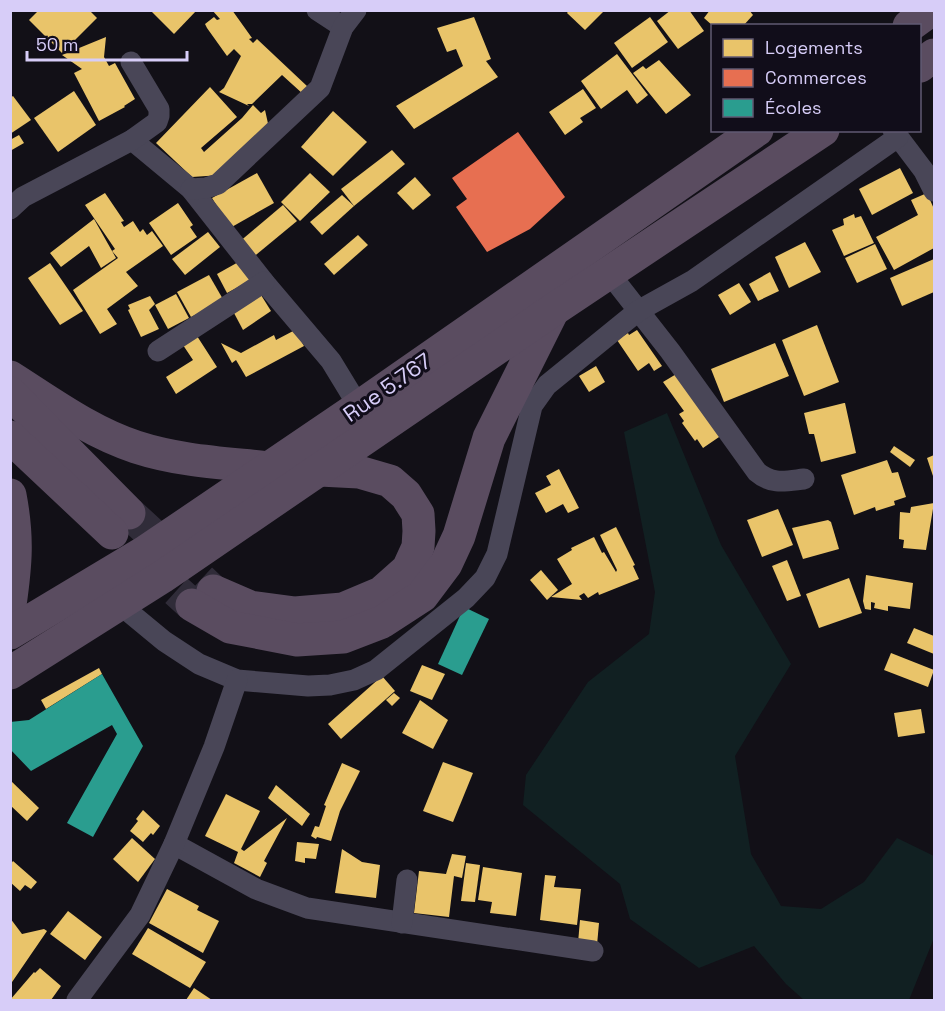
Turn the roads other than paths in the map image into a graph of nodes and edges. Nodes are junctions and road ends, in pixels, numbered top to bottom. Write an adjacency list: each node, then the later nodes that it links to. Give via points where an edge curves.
1 (317, 10): 5 (street)
2 (356, 10): 5 (street)
3 (931, 10): 4 (highway)
4 (912, 24)
5 (343, 27): 13 (street, via 320,88 218,184)
6 (934, 55): 8 (highway)
7 (132, 62): 12 (street, via 159,109 159,116 157,122)
8 (921, 65)
9 (754, 132): 23 (highway, Rue 5.767)
10 (820, 132): 16 (highway)
11 (895, 134): 14 (street, via 924,171); 19 (street, via 692,281)
12 (132, 140): 13 (street); 15 (street, via 23,197)
13 (191, 189): 17 (street)
14 (934, 191)
15 (10, 209)
16 (609, 273): 18 (highway); 19 (street)
17 (264, 282): 20 (street); 23 (street, via 331,361)
18 (553, 310): 26 (highway); 26 (highway, via 489,438 459,536 446,564 422,596 382,622 343,637 297,640 230,627 203,598 295,614 343,609 381,593 408,569 418,548 419,531 418,514 406,495 390,481 359,472)
19 (638, 310): 27 (street, via 765,480); 33 (street, via 547,385 532,406 497,554 485,578 466,598 376,669 354,680 308,686)
20 (158, 351)
21 (10, 377): 25 (highway, via 86,426 136,447 194,461)
22 (10, 393): 24 (highway, via 121,523)
23 (359, 407): 25 (highway, Rue 5.767)
24 (10, 437)
25 (269, 468): 31 (highway, Rue 5.767, via 144,552)
26 (320, 470): 29 (highway)
27 (804, 479)
28 (10, 495): 30 (highway, via 16,527)
29 (118, 603): 32 (highway); 33 (street, via 199,664)
30 (10, 605)
31 (10, 633)
32 (10, 673)
33 (237, 680): 34 (street)
34 (174, 844): 36 (street, via 256,889 307,908); 38 (street, via 140,915)
35 (407, 880): 36 (street)
36 (402, 923): 37 (street)
37 (593, 951)
38 (77, 1000)

